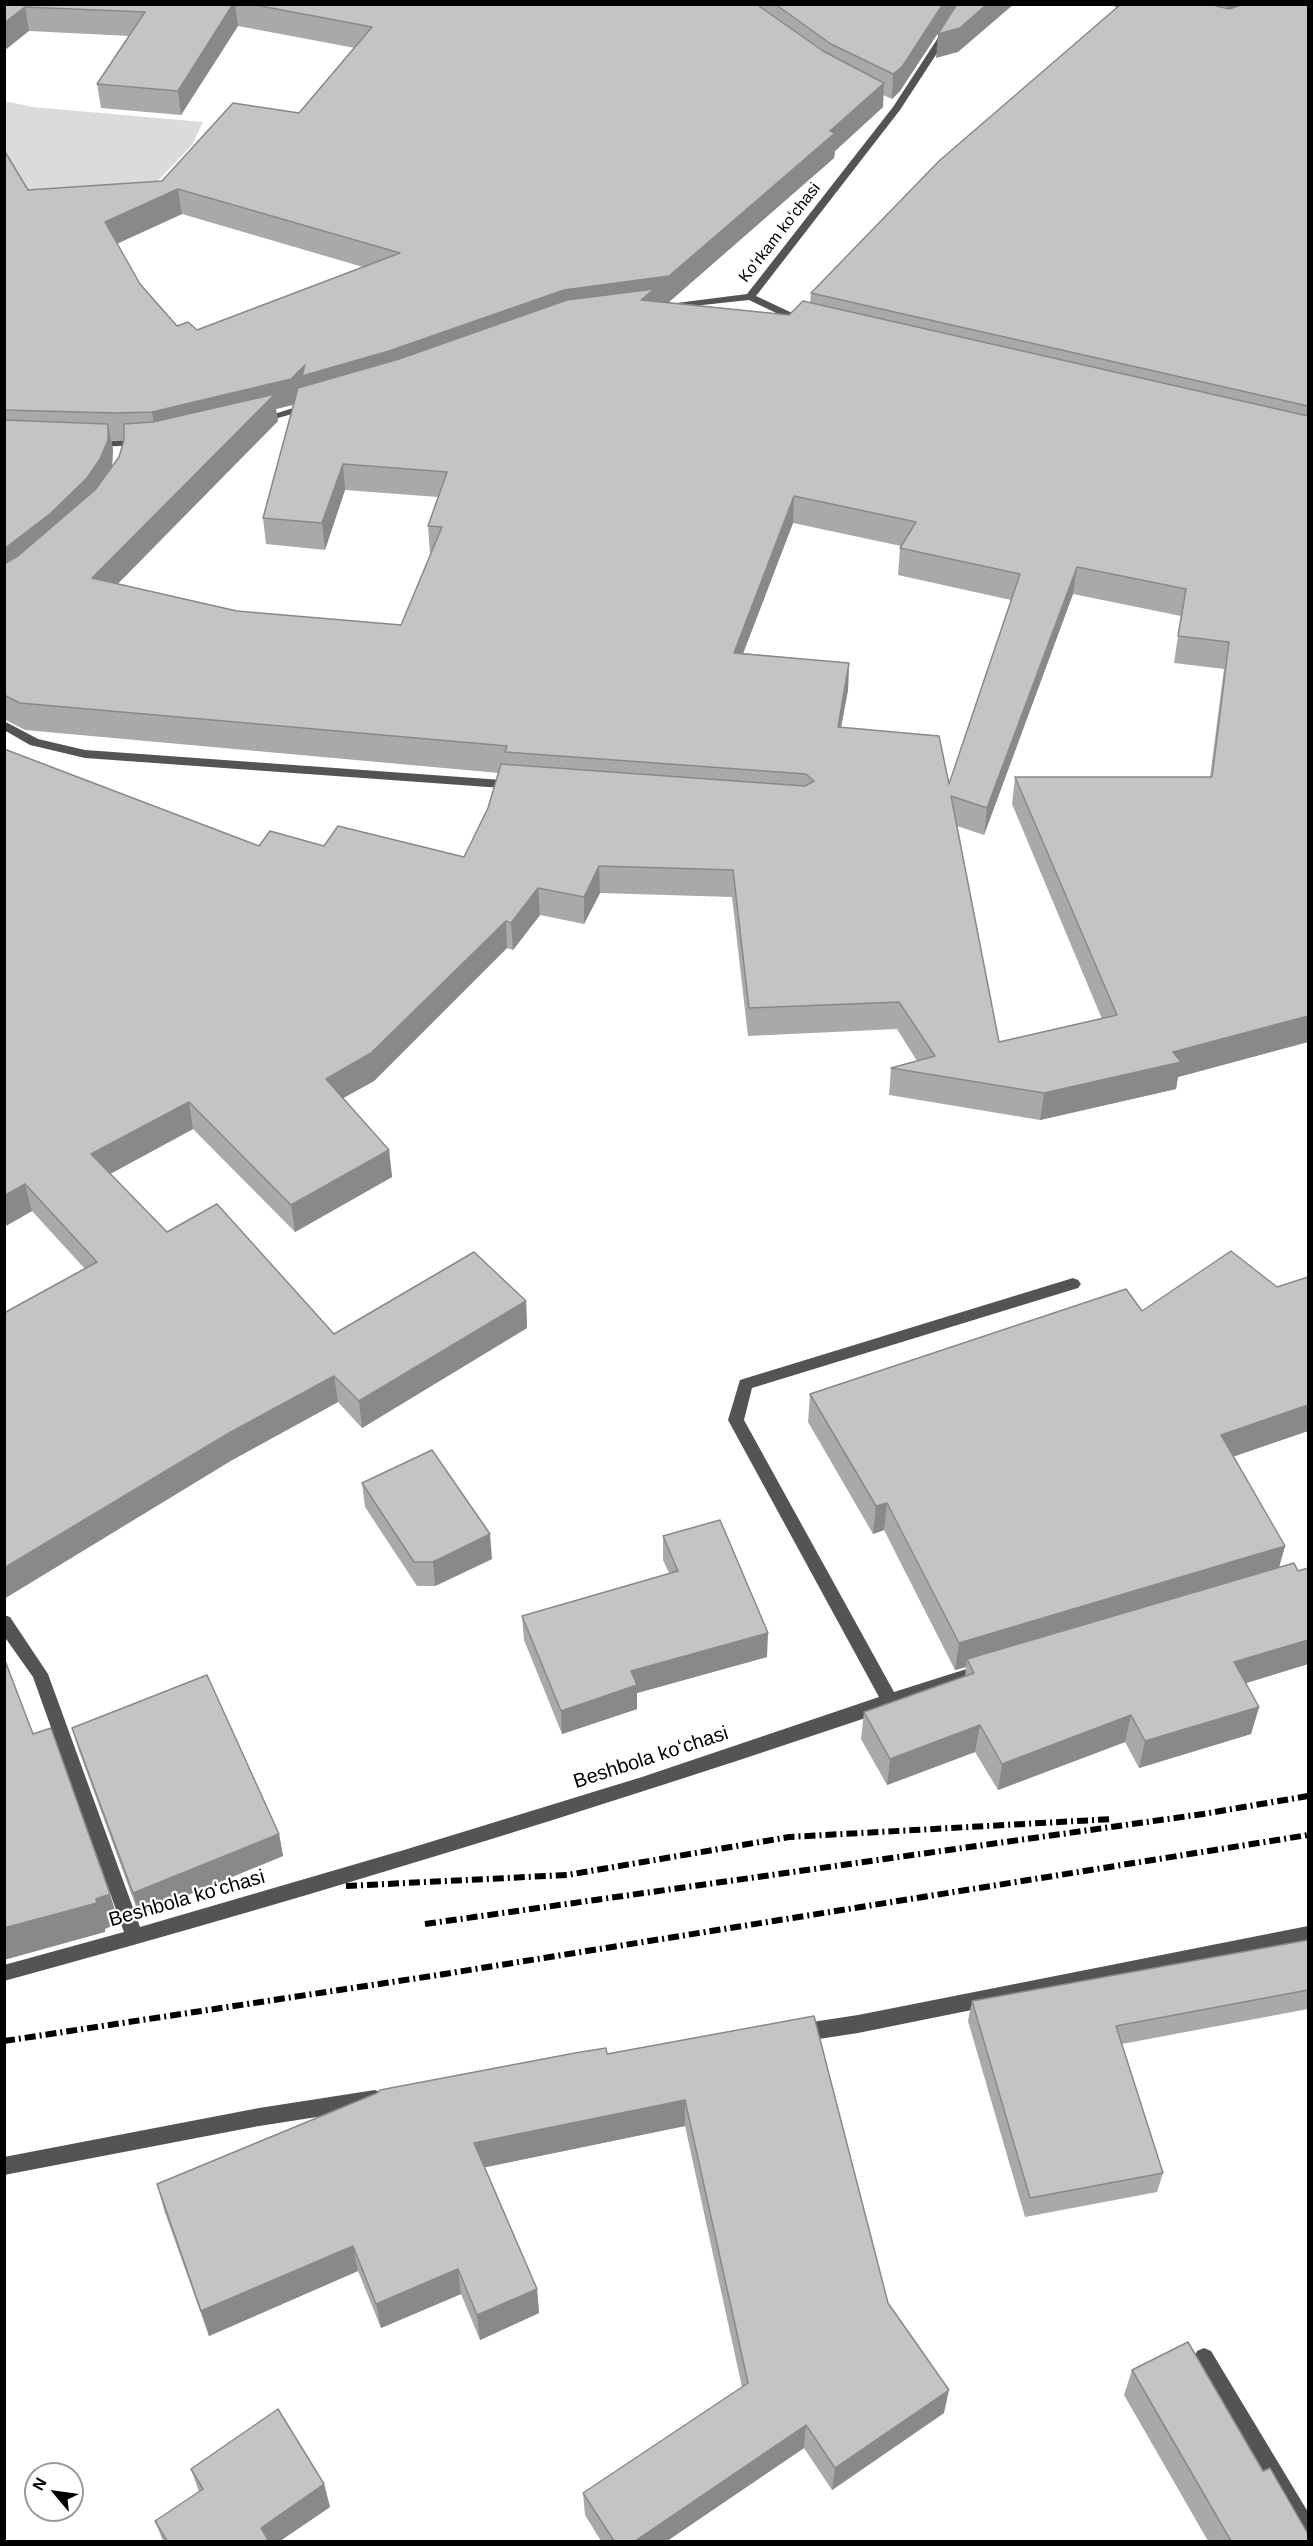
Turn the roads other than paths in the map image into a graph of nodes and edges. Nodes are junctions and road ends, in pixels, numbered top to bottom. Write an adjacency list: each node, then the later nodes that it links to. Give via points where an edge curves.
1 (965, 4): 4 (street, Koʻrkam koʻchasi)
2 (1111, 4): 3 (street)
3 (1145, 12)
4 (750, 297): 5 (street, Koʻrkam koʻchasi); 6 (street, via 795,320)
5 (657, 309)
6 (818, 326)
7 (318, 404): 8 (street)
8 (250, 423)
9 (156, 443): 10 (street, via 121,450)
10 (85, 444)
11 (4, 725): 12 (street, via 34,742 85,754)
12 (533, 787)
13 (1073, 1284): 16 (street, via 744,1384 736,1420)
14 (4, 1622): 18 (street, via 40,1674)
15 (991, 1669): 16 (street, Beshbola koʻchasi)
16 (889, 1700): 18 (street, Beshbola koʻchasi, via 644,1785)
17 (1308, 1934): 20 (street)
18 (135, 1937): 19 (street, Beshbola koʻchasi)
19 (4, 1973)
20 (776, 2037)
21 (388, 2097): 22 (street, via 259,2117)
22 (4, 2166)
23 (1204, 2358): 24 (street)
24 (1308, 2531)

